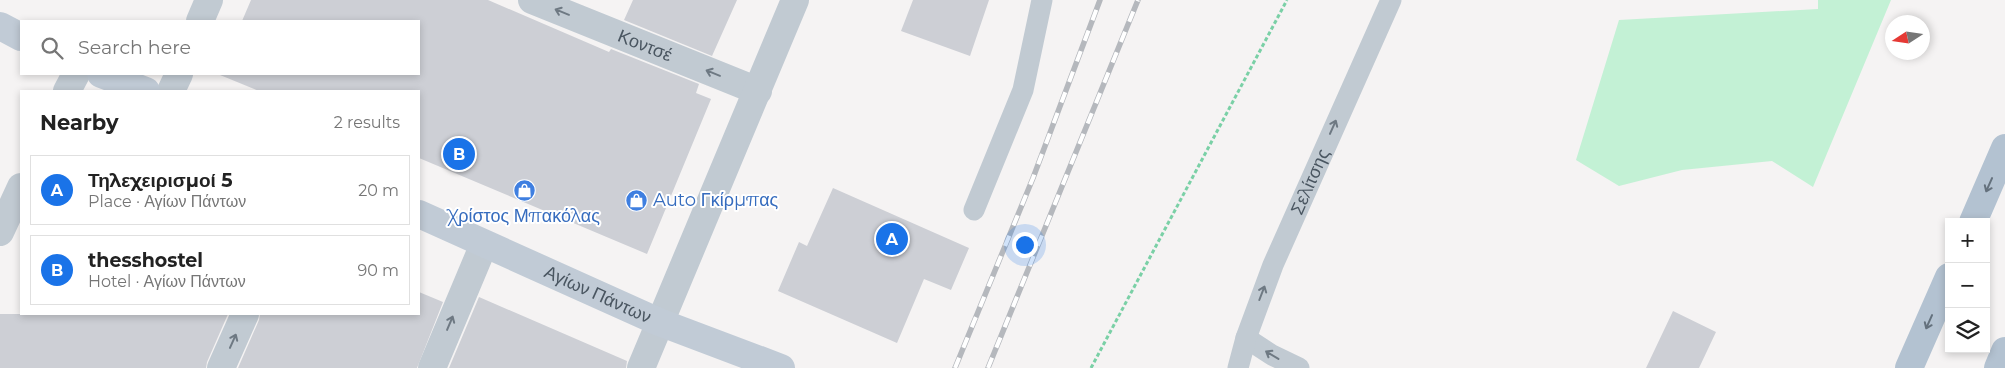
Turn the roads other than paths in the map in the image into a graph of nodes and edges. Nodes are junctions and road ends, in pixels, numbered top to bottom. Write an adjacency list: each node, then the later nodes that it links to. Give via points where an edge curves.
1 (209, 0): 6 (street)
2 (532, 0): 15 (street, Κοντσέ, one-way to 2)
3 (795, 0): 15 (street)
4 (1042, 0): 18 (lane, via 1023,90)
5 (1391, 0): 26 (lane, Σελίτσης, one-way to 5, via 1273,265)
6 (200, 20)
7 (0, 26): 8 (main road)
8 (20, 36)
9 (75, 75): 12 (street)
10 (103, 75): 13 (main road)
11 (179, 75): 14 (street)
12 (68, 90)
13 (143, 90)
14 (172, 90)
15 (758, 91): 25 (street)
16 (2005, 148): 20 (main road, one-way to 20)
17 (20, 189): 21 (street)
18 (974, 210)
19 (420, 214): 22 (main road, Αγίων Πάντων)
20 (1975, 218)
21 (0, 232)
22 (484, 244): 25 (main road, Αγίων Πάντων); 29 (street, one-way to 22)
23 (1945, 286): 34 (main road, one-way to 34)
24 (245, 315): 28 (street, one-way to 24)
25 (659, 322): 30 (street); 31 (main road, Αγίων Πάντων)
26 (1246, 338): 32 (lane, Σελίτσης); 33 (lane, one-way to 26, via 1272,356)
27 (2005, 351): 35 (main road)
28 (221, 368)
29 (432, 368)
30 (641, 368)
31 (781, 368)
32 (1238, 368)
33 (1299, 368)
34 (1909, 368)
35 (1998, 368)

